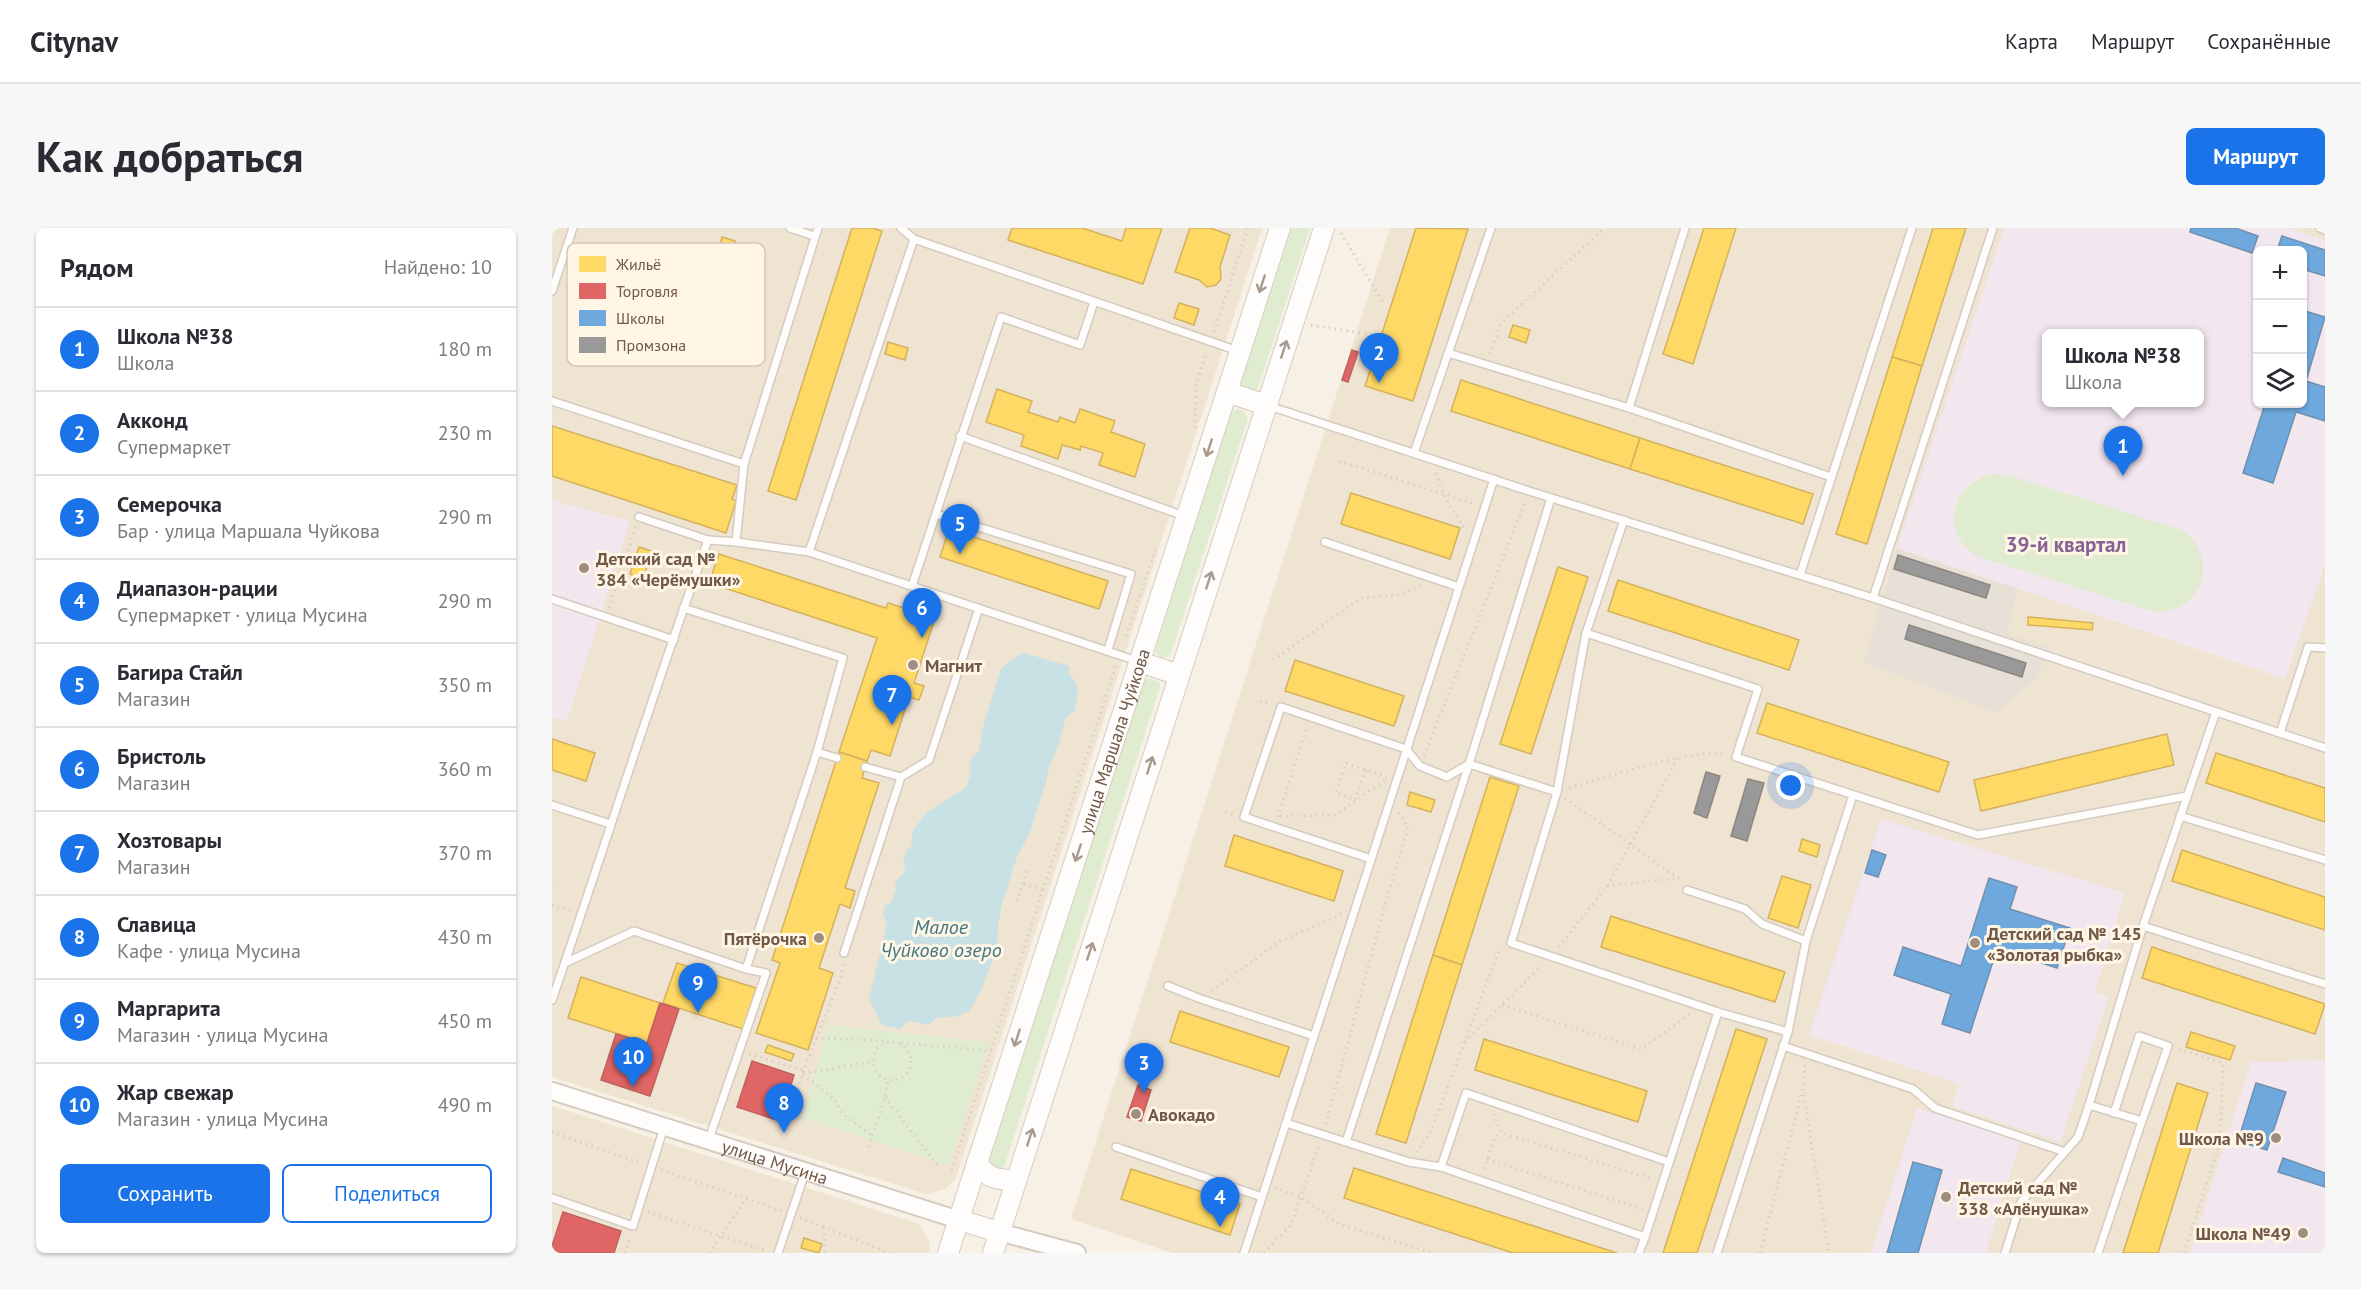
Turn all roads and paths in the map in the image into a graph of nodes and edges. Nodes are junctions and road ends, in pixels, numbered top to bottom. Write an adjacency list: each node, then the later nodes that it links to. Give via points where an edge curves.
1 (573, 228): 17 (lane)
2 (790, 228): 15 (lane)
3 (818, 228): 15 (lane)
4 (901, 228): 16 (lane)
5 (1248, 228): 24 (path)
6 (1280, 228): 25 (main road, улица Маршала Чуйкова, one-way to 25)
7 (1491, 228): 26 (lane)
8 (1605, 228): 27 (path, via 1501,323)
9 (1685, 228): 31 (lane)
10 (1912, 228): 38 (lane)
11 (1993, 228): 59 (lane)
12 (2320, 228): 13 (lane)
13 (2325, 230)
14 (1333, 231): 21 (path); 30 (main road, one-way to 14)
15 (814, 236): 37 (lane)
16 (914, 239): 20 (lane); 53 (lane)
17 (568, 243)
18 (567, 246): 19 (lane)
19 (552, 291)
20 (1094, 302): 24 (lane); 33 (lane, via 1080,345 1001,317)
21 (1383, 303)
22 (1311, 326): 23 (path)
23 (1374, 335)
24 (1210, 343): 25 (lane); 32 (path, via 1196,383)
25 (1240, 352): 28 (main road, улица Маршала Чуйкова)
26 (1448, 353): 27 (lane); 34 (lane)
27 (1486, 364): 31 (lane)
28 (1227, 392): 30 (main road); 46 (main road, улица Маршала Чуйкова, one-way to 46)
29 (552, 401): 37 (lane)
30 (1266, 405): 34 (lane); 70 (main road, one-way to 30)
31 (1629, 408): 38 (lane)
32 (1196, 428)
33 (960, 436): 44 (lane); 46 (lane)
34 (1413, 453): 35 (lane)
35 (1431, 459): 39 (lane); 41 (path)
36 (1339, 461): 41 (path)
37 (744, 464): 49 (lane)
38 (1831, 477): 54 (lane)
39 (1494, 480): 40 (lane); 43 (lane)
40 (1529, 491): 42 (lane); 81 (path)
41 (1443, 495): 43 (path); 51 (path)
42 (1551, 498): 47 (lane); 80 (lane)
43 (1485, 508): 51 (lane)
44 (936, 514): 56 (lane); 66 (lane, via 1131,574)
45 (639, 517): 48 (lane); 62 (path)
46 (1187, 518): 69 (main road, улица Маршала Чуйкова)
47 (1624, 520): 54 (lane); 63 (lane)
48 (708, 540): 49 (lane); 60 (lane)
49 (736, 542): 53 (lane)
50 (1325, 542): 55 (lane)
51 (1474, 542): 57 (lane)
52 (1157, 544): 67 (path)
53 (809, 552): 56 (lane)
54 (1800, 575): 59 (lane)
55 (1436, 579): 57 (lane); 68 (path, via 1397,595 1361,598)
56 (912, 586): 61 (lane)
57 (1459, 587): 74 (lane)
58 (552, 598): 62 (lane)
59 (1873, 598): 71 (lane)
60 (683, 608): 64 (lane); 76 (lane, via 843,658)
61 (979, 608): 66 (lane); 85 (lane, via 929,760)
62 (607, 616): 64 (lane)
63 (1586, 633): 77 (lane, via 1758,689); 87 (lane)
64 (674, 640): 95 (lane)
65 (2325, 648): 73 (lane, via 2308,647)
66 (1108, 650): 67 (lane)
67 (1120, 655): 69 (lane); 104 (path)
68 (1273, 660)
69 (1140, 662): 70 (main road); 158 (main road, улица Маршала Чуйкова, one-way to 158)
70 (1179, 675): 166 (main road, one-way to 70)
71 (2217, 712): 73 (lane); 89 (lane)
72 (1310, 717): 74 (lane); 93 (path); 96 (lane, via 1281,707 1244,817)
73 (2280, 733): 75 (lane)
74 (1406, 748): 81 (lane); 84 (lane)
75 (2325, 748)
76 (817, 752): 78 (lane); 116 (lane)
77 (1736, 757): 79 (path, via 1717,752); 88 (lane)
78 (837, 758)
79 (1678, 758): 87 (path); 97 (path)
80 (1469, 764): 81 (lane, via 1447,777); 87 (lane); 153 (lane)
81 (1420, 766)
82 (866, 767): 85 (lane)
83 (1366, 770): 86 (path); 90 (path); 90 (path, via 1346,763 1336,793)
84 (1399, 771): 86 (path); 98 (lane)
85 (901, 777): 113 (lane)
86 (1389, 778): 90 (path)
87 (1557, 792): 97 (path); 112 (lane)
88 (1853, 795): 89 (lane, via 1978,835); 111 (lane)
89 (2187, 796): 94 (lane)
90 (1355, 800): 93 (path, via 1335,815)
91 (552, 805): 95 (lane)
92 (1394, 805): 150 (path, via 1408,827)
93 (1278, 816): 96 (path)
94 (2180, 816): 99 (lane); 110 (lane)
95 (609, 824): 109 (lane)
96 (1274, 828): 98 (lane)
97 (1630, 844): 101 (path); 103 (path)
98 (1371, 860): 108 (lane)
99 (2325, 860)
100 (1028, 868): 102 (path)
101 (1679, 878): 103 (path); 105 (path)
102 (1024, 884): 104 (path); 106 (path)
103 (1607, 886): 114 (path)
104 (1044, 890): 133 (path)
105 (1687, 891): 111 (lane, via 1745,909 1762,924)
106 (1017, 901)
107 (552, 905): 109 (path)
108 (1355, 909): 120 (path, via 1278,942); 125 (lane)
109 (582, 914): 115 (lane)
110 (2143, 926): 117 (lane); 142 (lane)
111 (1806, 941): 124 (lane)
112 (1511, 943): 114 (lane); 128 (path, via 1498,953)
113 (844, 953): 126 (path, via 842,974)
114 (1551, 957): 121 (path); 122 (lane)
115 (567, 962): 116 (lane, via 634,931); 119 (lane)
116 (746, 969): 132 (lane, via 766,974)
117 (2325, 984)
118 (1168, 986): 120 (lane)
119 (552, 999)
120 (1201, 999): 125 (lane)
121 (1502, 1005): 122 (path, via 1641,1048); 128 (path)
122 (1702, 1006): 123 (lane)
123 (1718, 1012): 124 (lane); 160 (lane)
124 (1788, 1032): 130 (lane)
125 (1314, 1036): 145 (lane)
126 (816, 1038): 127 (path); 136 (path)
127 (891, 1041): 129 (path); 135 (path, via 878,1048)
128 (1465, 1042): 159 (path, via 1430,1134)
129 (899, 1043): 133 (path); 137 (path, via 911,1056 910,1069 901,1078)
130 (1783, 1046): 134 (lane); 197 (lane)
131 (2168, 1046): 143 (lane, via 2139,1036); 144 (lane); 202 (path, via 2223,1063 2220,1143)
132 (738, 1051): 136 (path); 152 (lane)
133 (992, 1051): 164 (path)
134 (1807, 1054): 138 (path); 156 (lane, via 1913,1089 1935,1108)
135 (873, 1061): 136 (path); 137 (path, via 877,1073)
136 (803, 1072): 146 (path); 151 (path, via 834,1099 843,1114)
137 (888, 1080): 140 (path)
138 (1803, 1091): 198 (path); 199 (path)
139 (552, 1092): 147 (street, улица Мусина)
140 (885, 1097): 151 (path); 162 (path)
141 (1485, 1099): 149 (path); 160 (lane); 163 (lane, via 1466,1093)
142 (2089, 1105): 143 (lane); 156 (lane, via 2078,1137)
143 (2114, 1113): 144 (lane)
144 (2142, 1121): 201 (lane)
145 (1286, 1123): 150 (lane); 169 (lane)
146 (787, 1124)
147 (664, 1127): 152 (street, улица Мусина); 161 (lane)
148 (552, 1132): 161 (path)
149 (1502, 1132): 157 (path, via 1495,1137); 168 (path)
150 (1323, 1134): 153 (lane); 172 (path)
151 (872, 1136): 154 (path)
152 (708, 1141): 165 (street, улица Мусина)
153 (1346, 1142): 159 (lane)
154 (869, 1147)
155 (1116, 1147): 171 (lane)
156 (2065, 1152): 200 (lane, via 2021,1202)
157 (1487, 1159): 167 (path); 175 (path)
158 (977, 1162): 166 (main road, via 990,1177); 177 (main road, улица Маршала Чуйкова)
159 (1409, 1162): 163 (lane)
160 (1669, 1162): 168 (lane)
161 (651, 1166): 170 (path); 174 (lane)
162 (938, 1166)
163 (1441, 1167): 167 (lane)
164 (952, 1170)
165 (805, 1172): 176 (lane); 177 (street, улица Мусина)
166 (1016, 1180): 180 (main road)
167 (1480, 1180): 182 (lane)
168 (1662, 1182): 175 (lane)
169 (1266, 1185): 171 (lane); 172 (path)
170 (748, 1197): 176 (path); 181 (path)
171 (1262, 1197): 193 (lane)
172 (1301, 1197): 194 (path, via 1291,1224); 195 (path, via 1339,1224)
173 (552, 1198): 178 (lane)
174 (638, 1209): 178 (lane); 181 (path)
175 (1653, 1212): 182 (lane)
176 (791, 1214): 179 (path); 186 (lane)
177 (958, 1220): 180 (main road, улица Мусина); 189 (main road, улица Маршала Чуйкова)
178 (633, 1226): 183 (path)
179 (824, 1227): 187 (path); 188 (path)
180 (999, 1232): 190 (main road); 191 (street, улица Мусина); 192 (street, улица Мусина)
181 (721, 1236): 184 (path); 185 (path)
182 (1645, 1237): 196 (lane)
183 (625, 1253)
184 (709, 1253)
185 (771, 1253)
186 (778, 1253)
187 (825, 1253)
188 (890, 1253)
189 (948, 1253)
190 (993, 1253)
191 (1039, 1253)
192 (1077, 1253)
193 (1245, 1253)
194 (1264, 1253)
195 (1433, 1253)
196 (1639, 1253)
197 (1717, 1253)
198 (1760, 1253)
199 (1829, 1253)
200 (2005, 1253)
201 (2098, 1253)
202 (2184, 1253)

